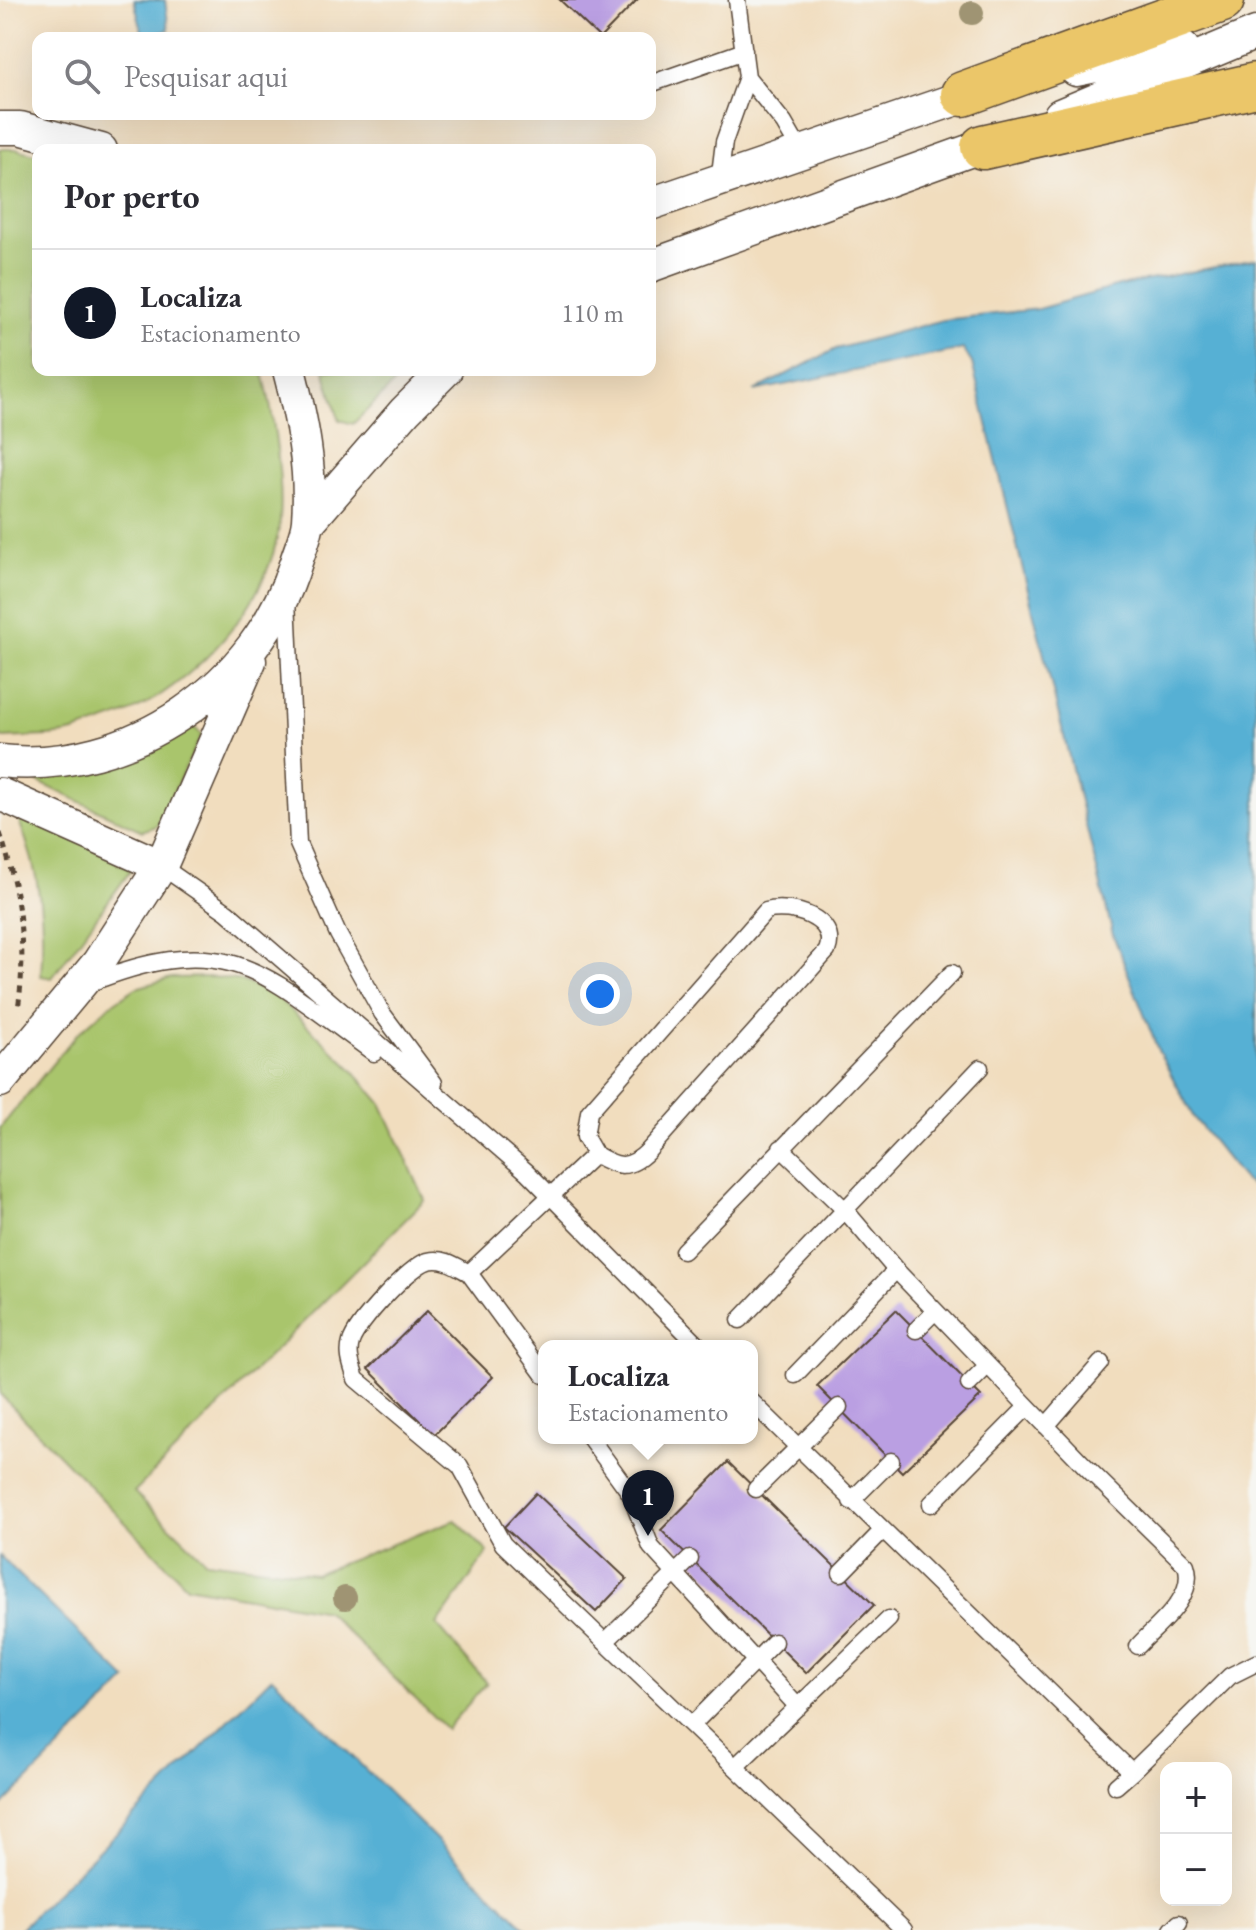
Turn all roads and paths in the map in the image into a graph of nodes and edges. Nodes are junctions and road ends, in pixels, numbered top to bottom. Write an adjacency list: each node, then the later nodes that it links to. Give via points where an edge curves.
1 (737, 0): 4 (lane)
2 (1222, 0): 8 (highway)
3 (1256, 33): 8 (street); 11 (street)
4 (744, 51): 5 (lane); 6 (lane)
5 (747, 77): 12 (lane); 13 (lane, via 724,142)
6 (656, 82)
7 (1256, 85): 11 (highway)
8 (963, 94): 12 (street)
9 (0, 128): 10 (street)
10 (79, 144)
11 (983, 147): 15 (street)
12 (802, 154): 13 (street)
13 (719, 182): 14 (street)
14 (656, 202)
15 (656, 264)
16 (291, 376): 18 (street, via 306,436)
17 (440, 376): 18 (street)
18 (308, 523): 19 (street)
19 (287, 592): 20 (street); 30 (lane, via 298,844 338,934 382,1013)
20 (259, 639): 21 (street, via 208,694 170,723 118,746 72,757); 24 (street)
21 (0, 761)
22 (0, 794): 24 (street)
23 (0, 833): 27 (path, via 22,916 24,963)
24 (161, 866): 26 (street); 30 (lane, via 227,912)
25 (952, 973): 31 (lane)
26 (79, 988): 29 (street); 30 (lane, via 161,960 200,957 234,963 272,977)
27 (17, 1016)
28 (980, 1068): 34 (lane)
29 (0, 1081)
30 (454, 1110): 33 (lane)
31 (781, 1148): 34 (lane); 35 (lane)
32 (595, 1154): 32 (lane, via 612,1165 636,1164 827,951 829,930 820,921 790,911 766,911 589,1112 585,1137); 33 (lane)
33 (549, 1195): 37 (lane); 41 (lane)
34 (845, 1210): 36 (lane); 39 (lane)
35 (683, 1251)
36 (896, 1270): 38 (lane); 45 (lane)
37 (469, 1273): 44 (lane); 62 (lane, via 445,1260 414,1268 351,1341 349,1360 356,1379 460,1466 503,1544)
38 (935, 1311): 40 (lane); 43 (lane)
39 (740, 1320)
40 (916, 1330)
41 (693, 1340)
42 (1101, 1363): 50 (lane)
43 (987, 1366): 46 (lane); 48 (lane)
44 (538, 1367)
45 (795, 1375)
46 (969, 1384)
47 (839, 1407): 52 (lane)
48 (1027, 1407): 50 (lane); 56 (lane)
49 (758, 1408): 52 (lane)
50 (1046, 1426): 64 (lane, via 1186,1565 1190,1575 1185,1595)
51 (594, 1444): 60 (lane, via 630,1493 651,1547)
52 (798, 1448): 54 (lane); 55 (lane)
53 (891, 1461): 55 (lane)
54 (756, 1489)
55 (851, 1501): 57 (lane)
56 (931, 1504)
57 (882, 1531): 59 (lane); 70 (lane)
58 (690, 1559): 60 (lane)
59 (841, 1573)
60 (674, 1574): 62 (lane); 65 (lane)
61 (889, 1619): 67 (lane)
62 (605, 1642): 68 (lane)
63 (774, 1642): 65 (lane)
64 (1138, 1646)
65 (755, 1661): 67 (lane); 68 (lane)
66 (1256, 1663): 70 (lane, via 1230,1676)
67 (798, 1707): 69 (lane)
68 (692, 1725): 69 (lane)
69 (735, 1767): 72 (lane)
70 (1132, 1772): 71 (lane)
71 (1116, 1786)
72 (904, 1930)

